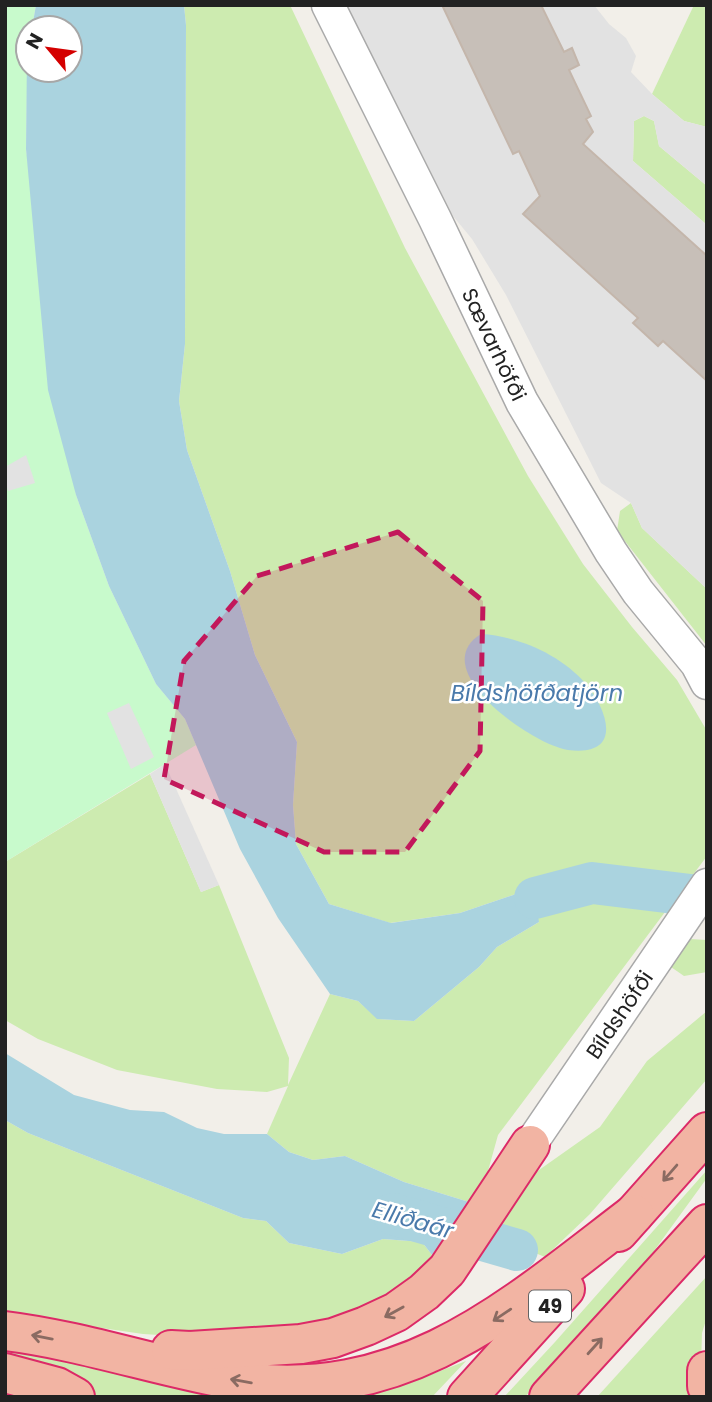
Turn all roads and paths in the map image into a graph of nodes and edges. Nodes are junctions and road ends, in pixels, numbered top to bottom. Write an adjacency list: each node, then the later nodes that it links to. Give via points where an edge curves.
1 (328, 5): 2 (street, Sævarhöfði, via 522,402 611,552)
2 (703, 673)
3 (707, 885): 5 (street, Bíldshöfði)
4 (707, 1132): 6 (highway, 49, one-way to 6)
5 (530, 1145): 9 (highway, one-way to 9, via 447,1270 396,1312 333,1338 301,1344 190,1351)
6 (634, 1214): 9 (highway, one-way to 9, via 475,1333 402,1368 361,1379 316,1385 244,1382); 14 (highway, 49)
7 (707, 1224): 15 (highway, one-way to 7)
8 (5, 1331): 9 (highway, one-way to 8)
9 (78, 1345)
10 (707, 1371): 12 (highway)
11 (5, 1373): 13 (highway, via 57,1387)
12 (707, 1386)
13 (75, 1397)
14 (467, 1397)
15 (549, 1397)

